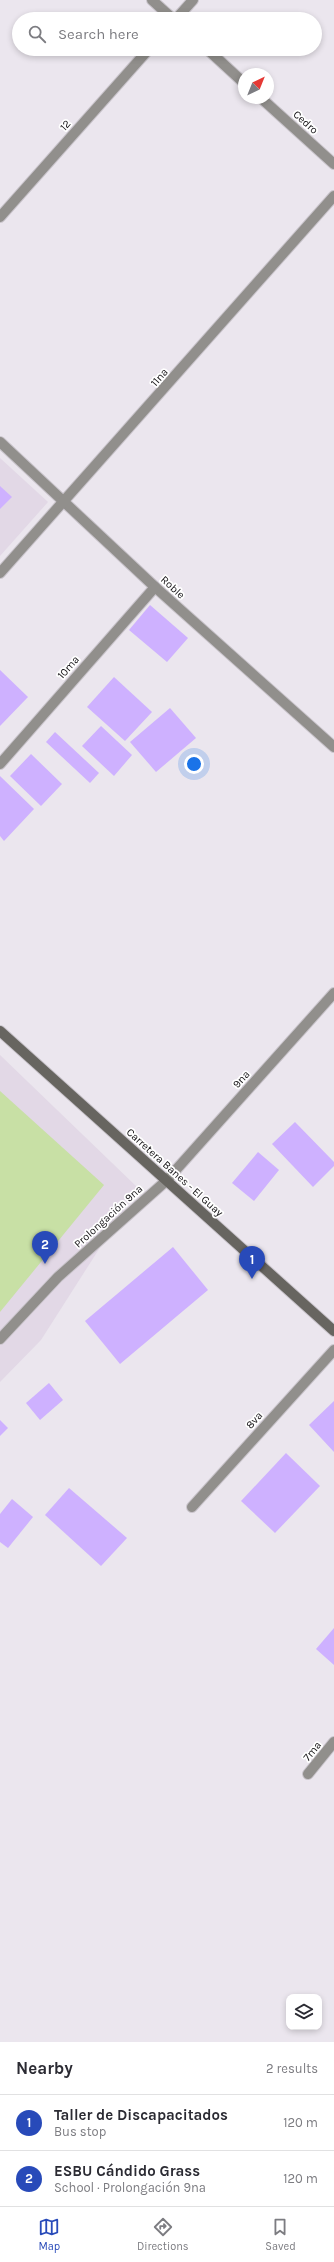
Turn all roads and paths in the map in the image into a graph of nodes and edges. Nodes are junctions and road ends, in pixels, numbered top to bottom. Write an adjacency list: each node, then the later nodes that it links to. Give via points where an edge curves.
1 (152, 0): 3 (street)
2 (193, 0): 4 (street)
3 (166, 12)
4 (181, 12)
5 (143, 56): 11 (street, 12)
6 (215, 56): 7 (street)
7 (238, 77)
8 (268, 104): 9 (street, Cedro)
9 (334, 164)
10 (334, 196): 13 (street, 11na)
11 (0, 217)
12 (0, 442): 13 (street, Roble)
13 (65, 501): 14 (street, 11na); 15 (street, Roble)
14 (0, 573)
15 (155, 587): 16 (street, Roble); 17 (street, 10ma)
16 (334, 747)
17 (0, 764)
18 (334, 993): 20 (street, 9na)
19 (0, 1031): 20 (main road, Carretera Banes - El Guay)
20 (166, 1181): 21 (main road, Carretera Banes - El Guay); 22 (street, Prolongación 9na, via 58,1277)
21 (334, 1331)
22 (0, 1339)
23 (334, 1350): 24 (street, 8va)
24 (192, 1507)
25 (334, 1742): 26 (street, 7ma)
26 (308, 1774)

